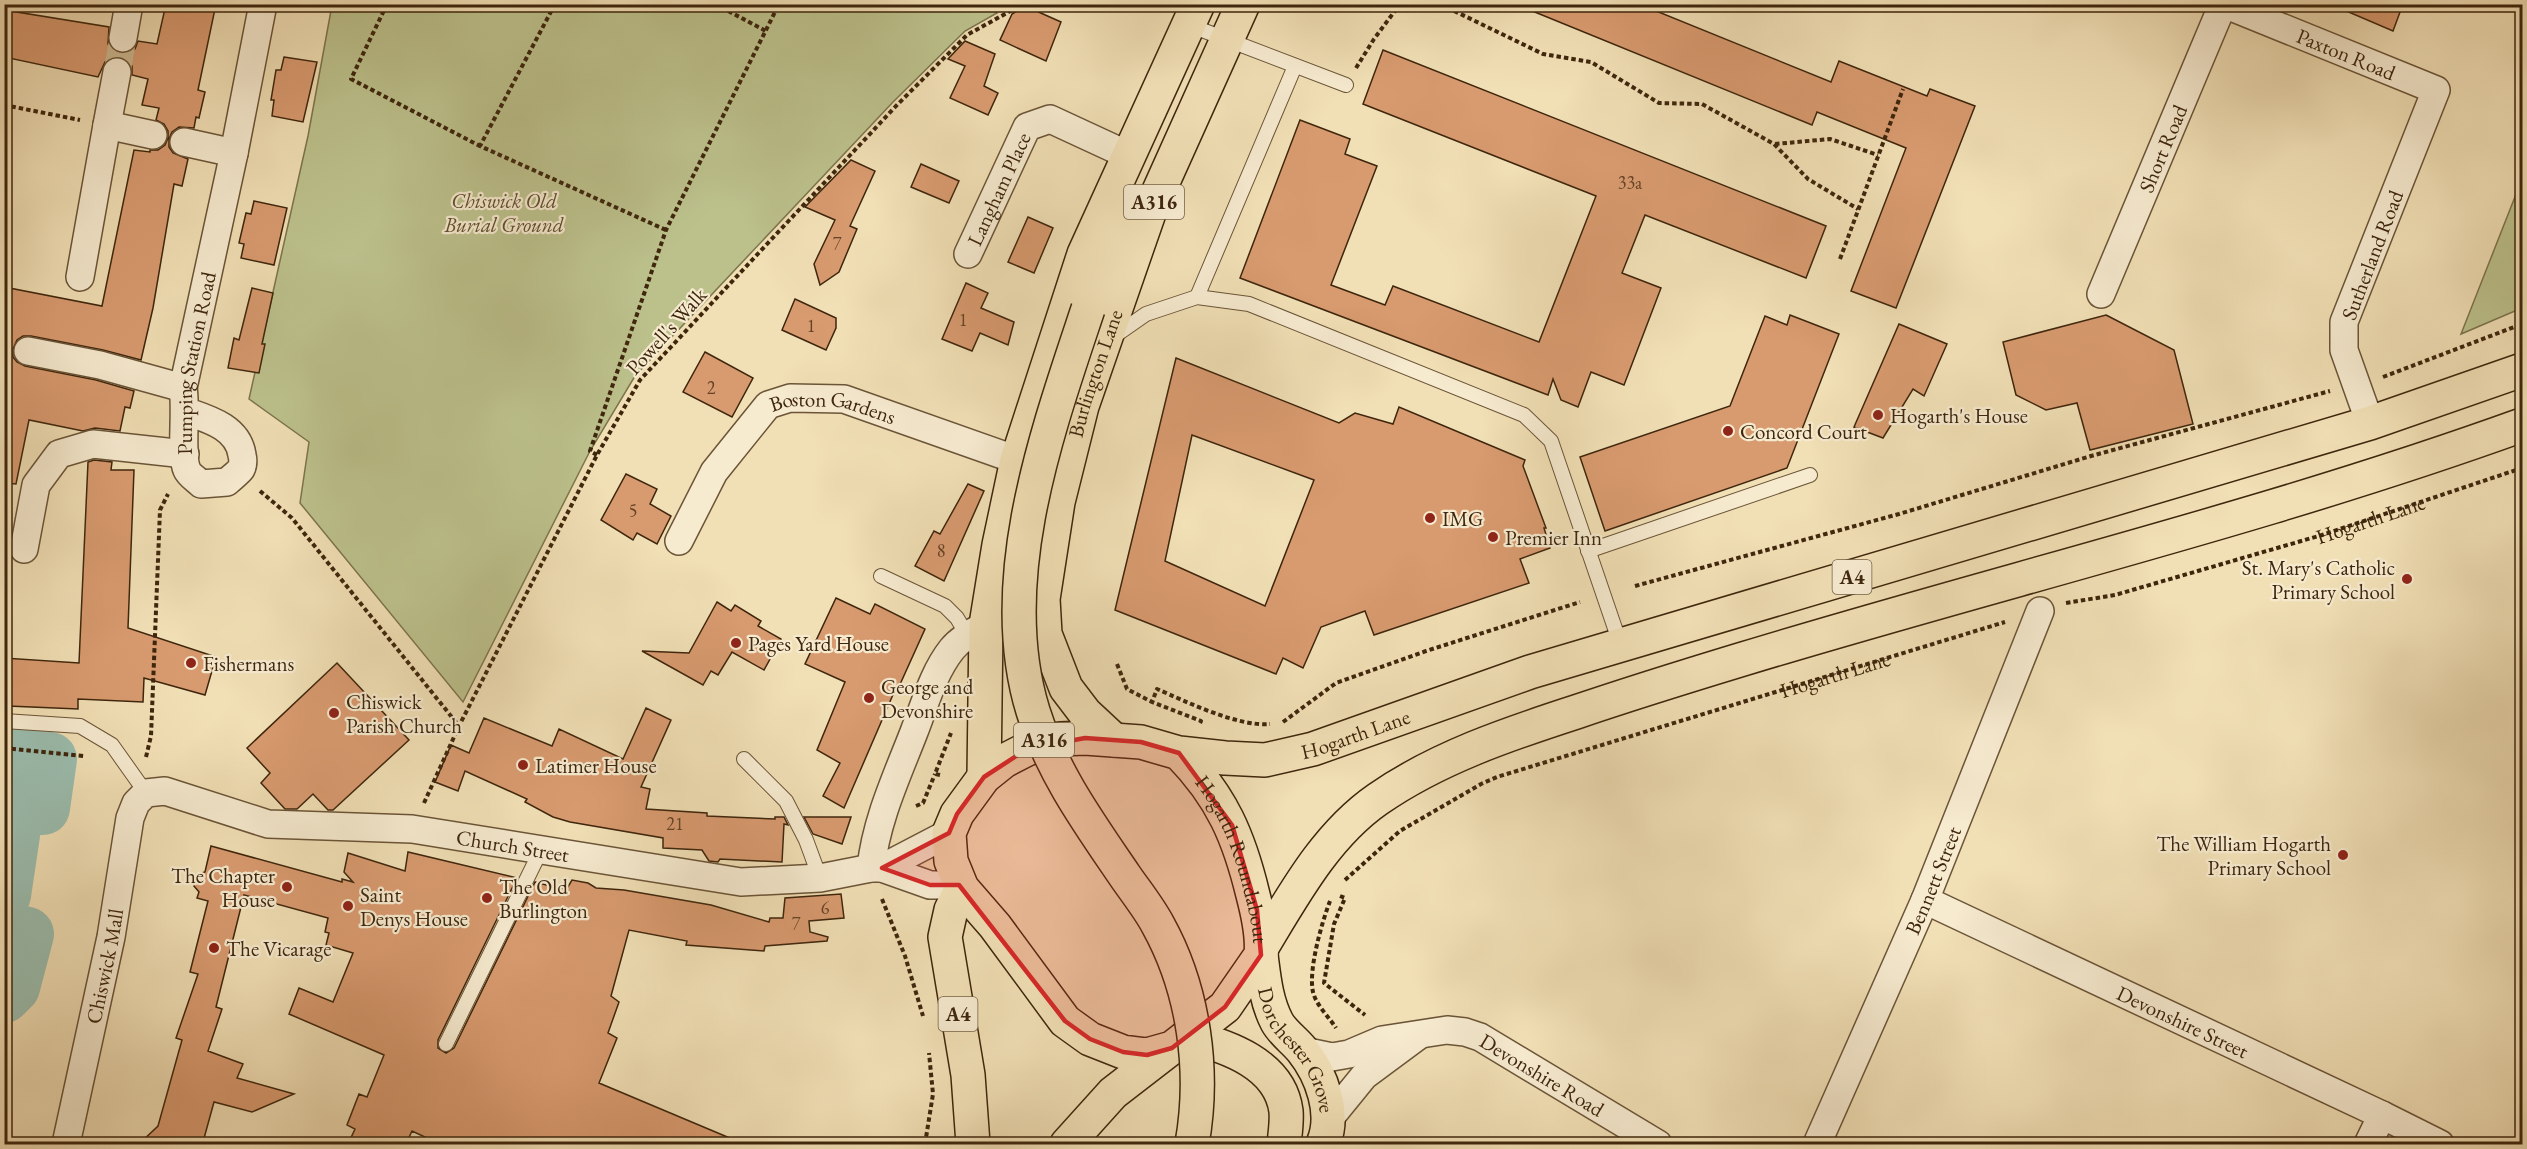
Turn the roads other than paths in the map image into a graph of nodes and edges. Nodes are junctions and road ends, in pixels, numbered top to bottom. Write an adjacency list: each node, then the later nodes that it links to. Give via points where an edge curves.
1 (129, 4): 6 (street)
2 (263, 4): 14 (street, Pumping Station Road)
3 (1243, 4): 5 (main road, Burlington Lane / A316)
4 (2224, 4): 10 (street, Paxton Road); 18 (street, Short Road)
5 (1208, 21): 7 (lane); 15 (main road, Burlington Lane / A316); 20 (main road, Burlington Lane / A316, via 1149,213); 58 (main road, A316, bridge, via 1088,309 1047,440 1021,567 1019,628 1032,709 1047,750 1069,792 1158,924 1175,960 1195,1038 1196,1111)
6 (123, 38)
7 (1295, 66): 9 (lane); 19 (lane)
8 (117, 72): 11 (street)
9 (1346, 85)
10 (2436, 90): 24 (street, Sutherland Road, via 2344,322 2344,350)
11 (107, 125): 12 (street); 17 (street)
12 (153, 135)
13 (184, 142): 14 (street)
14 (234, 153): 23 (street, Pumping Station Road)
15 (1130, 156): 16 (street, Langham Place, via 1050,119 1027,127); 27 (main road, Burlington Lane / A316, via 1084,254)
16 (968, 254)
17 (80, 277)
18 (2101, 294)
19 (1197, 297): 20 (lane, via 1146,314); 31 (lane, via 1249,304 1524,415 1551,441)
20 (1102, 344): 37 (main road, Burlington Lane / A316, via 1058,502 1043,599 1045,634 1066,688)
21 (28, 351): 23 (street, via 100,365)
22 (2523, 370): 24 (main road, Hogarth Lane / A4)
23 (184, 399): 26 (street, Pumping Station Road); 26 (street, via 228,430 240,443 243,458 241,468 227,482 201,484 187,471)
24 (2370, 423): 35 (main road, Hogarth Lane / A4)
25 (2523, 425): 48 (main road, Hogarth Lane / A4, via 2310,496 1797,642 1500,738 1405,781 1348,824 1318,859)
26 (185, 454): 30 (street, via 93,444 58,454 36,485)
27 (1017, 460): 29 (street, Boston Gardens, via 844,399 790,398 768,405 714,472); 34 (main road, Burlington Lane / A316)
28 (1810, 475): 31 (lane)
29 (679, 541)
30 (24, 549)
31 (1588, 551): 35 (lane)
32 (881, 576): 34 (lane, via 945,606)
33 (2040, 611): 47 (street, Bennett Street)
34 (976, 630): 40 (main road, Burlington Lane / A316); 44 (street, via 953,648 937,674 886,805 874,845)
35 (1621, 646): 38 (main road, Hogarth Lane / A4, via 1519,675 1313,749 1265,760)
36 (4, 721): 41 (lane, via 80,726 112,745)
37 (1114, 740): 38 (main road, Hogarth Roundabout, via 1141,742); 40 (main road, Hogarth Roundabout, via 1049,742 1004,761)
38 (1179, 753): 48 (main road, Hogarth Roundabout, via 1197,772 1232,825 1248,871)
39 (744, 759): 45 (lane, via 786,801)
40 (984, 777): 42 (main road, Hogarth Roundabout, via 957,814)
41 (146, 793): 43 (street, Church Street, via 165,791 268,824 412,829); 55 (street, Chiswick Mall, via 136,803 130,819 111,937)
42 (950, 832): 44 (street, Church Street); 46 (main road, Hogarth Roundabout, via 951,861)
43 (541, 850): 45 (street, Church Street, via 741,882); 51 (lane)
44 (877, 868): 45 (street, Church Street); 46 (street, via 930,885)
45 (820, 878)
46 (961, 886): 50 (main road, Hogarth Roundabout, via 1065,1021 1090,1039 1123,1052 1147,1054); 56 (main road, A4, via 945,937 968,1075)
47 (1925, 900): 53 (street, Devonshire Street); 61 (street, Bennett Street)
48 (1262, 951): 50 (main road, Hogarth Roundabout, via 1225,1007); 52 (main road, Dorchester Grove, via 1266,992 1273,1013 1279,1026)
49 (1418, 1036): 52 (street, Devonshire Road, via 1382,1040 1332,1057); 54 (street, Devonshire Road, via 1364,1076); 60 (street, Devonshire Road, via 1447,1030 1480,1037)
50 (1179, 1042): 57 (main road, via 1113,1093); 59 (main road, Dorchester Grove, via 1217,1044 1239,1053 1275,1082 1286,1113)
51 (446, 1044)
52 (1303, 1051): 54 (main road, Dorchester Grove, via 1323,1089)
53 (2382, 1115): 62 (street); 63 (street, Devonshire Street)
54 (1326, 1132)
55 (66, 1144)
56 (973, 1144)
57 (1067, 1144)
58 (1192, 1144)
59 (1284, 1144)
60 (1658, 1144)
61 (1817, 1144)
62 (2368, 1144)
63 (2440, 1144)

